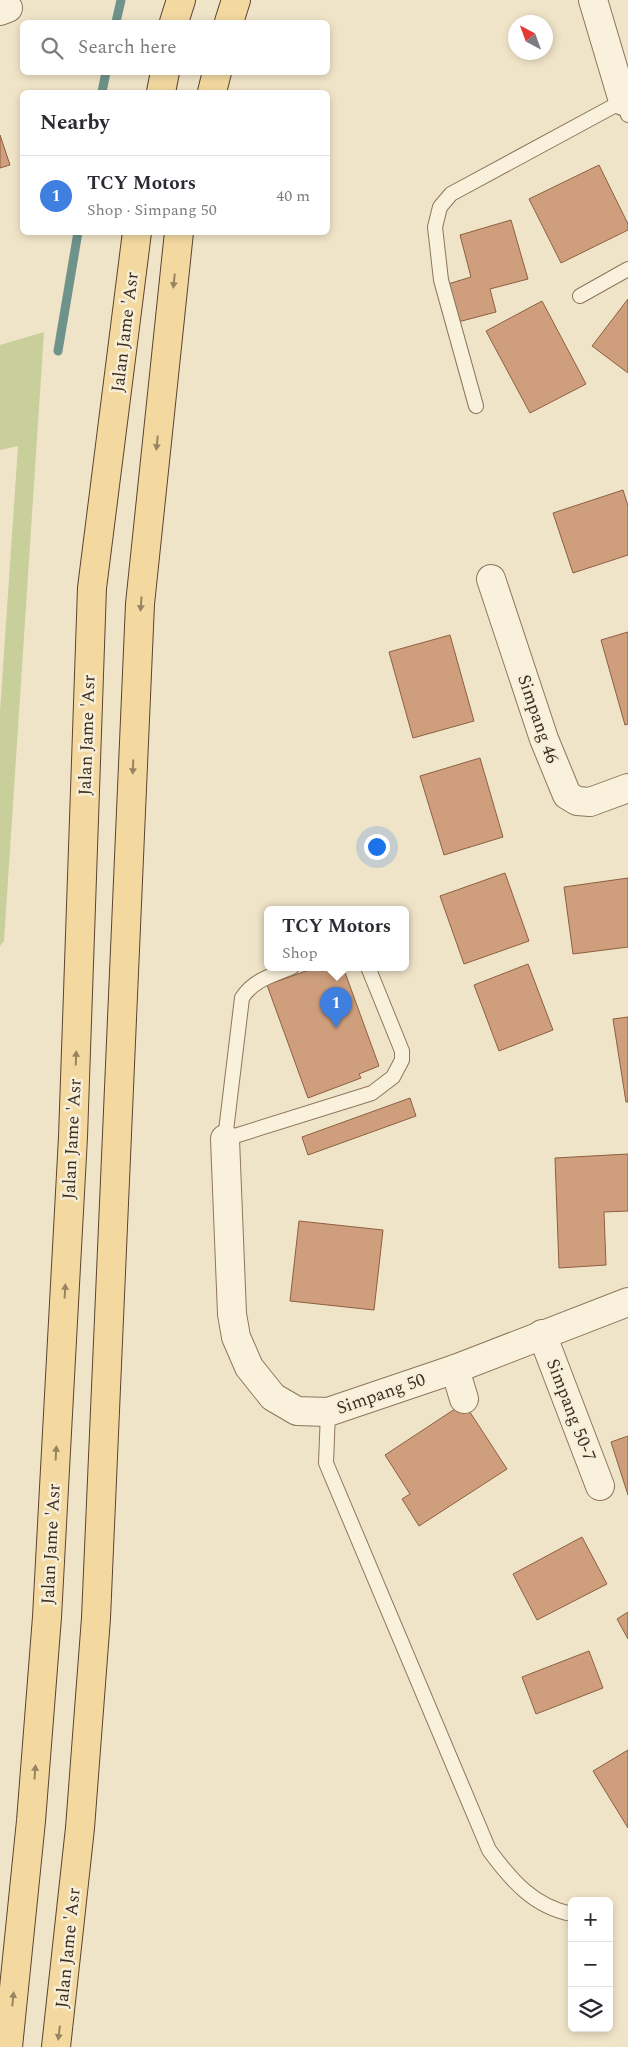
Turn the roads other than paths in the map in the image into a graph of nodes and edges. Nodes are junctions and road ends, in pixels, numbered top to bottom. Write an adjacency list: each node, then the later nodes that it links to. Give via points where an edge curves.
1 (181, 0): 4 (main road)
2 (236, 0): 5 (main road)
3 (593, 0): 10 (street)
4 (175, 20)
5 (230, 20)
6 (164, 75): 8 (main road)
7 (216, 75): 9 (main road)
8 (161, 90)
9 (212, 90)
10 (625, 108): 15 (lane, via 451,194 440,207 435,227 441,280)
11 (137, 235): 28 (main road, Jalan Jame 'Asr, one-way to 11, via 32,1821 47,1617 73,1137 92,588)
12 (179, 235): 29 (main road, Jalan Jame 'Asr, one-way to 29, via 140,604 96,1618 80,1828)
13 (628, 269): 14 (lane)
14 (580, 296)
15 (476, 406)
16 (491, 579): 17 (street, Simpang 46, via 566,795 577,801 590,802)
17 (628, 788)
18 (282, 971): 20 (lane, via 246,990 242,998)
19 (370, 971): 20 (lane, via 402,1051 399,1069 393,1077 372,1093)
20 (225, 1139): 25 (street, Simpang 50, via 232,1314 236,1338 249,1367 273,1397 297,1411)
21 (628, 1302): 22 (street, Simpang 50)
22 (542, 1334): 23 (street, Simpang 50); 26 (street, Simpang 50-7)
23 (454, 1368): 24 (street); 25 (street, Simpang 50)
24 (464, 1399)
25 (328, 1412): 27 (lane, via 326,1463 489,1850 516,1884 532,1898)
26 (600, 1486)
27 (568, 1913)
28 (8, 2047)
29 (56, 2047)

